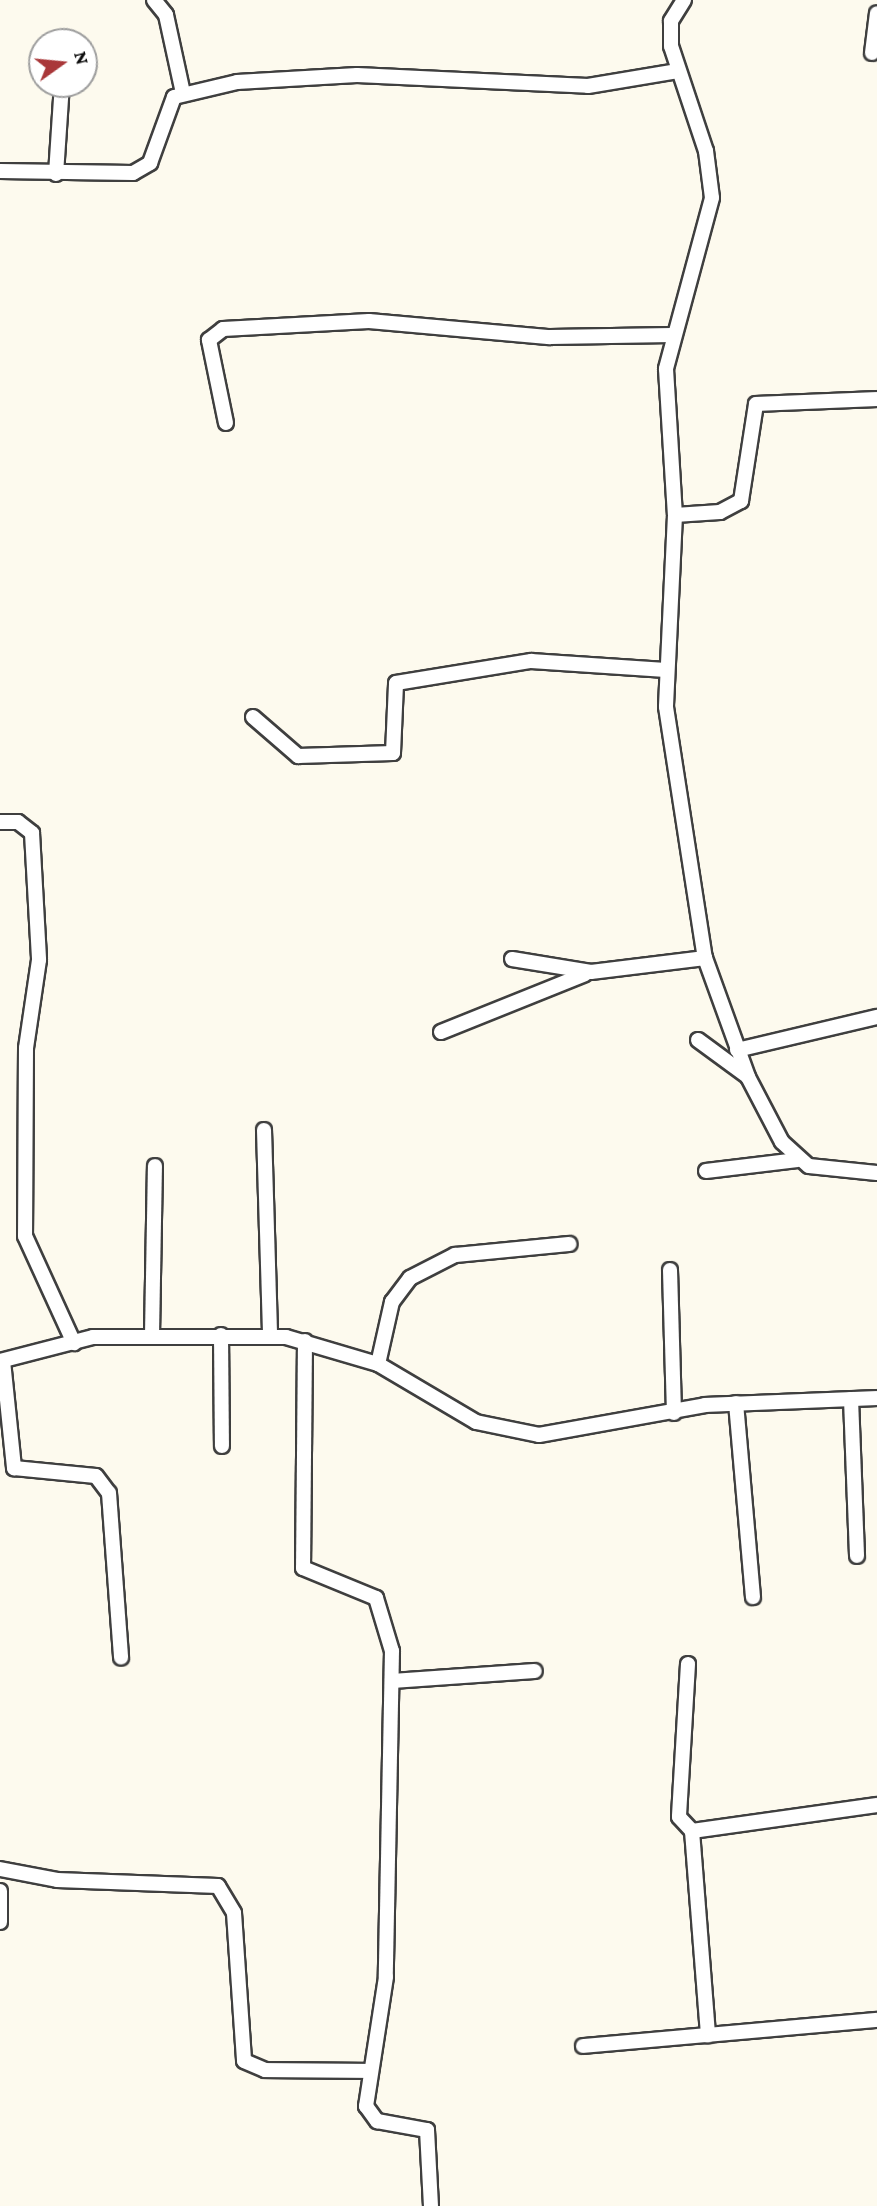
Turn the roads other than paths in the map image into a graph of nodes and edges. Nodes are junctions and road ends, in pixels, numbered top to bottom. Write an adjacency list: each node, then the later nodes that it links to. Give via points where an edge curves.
1 (154, 0): 6 (street, via 166,15)
2 (684, 0): 5 (street, via 670,33)
3 (877, 13): 4 (street)
4 (872, 53)
5 (678, 71): 6 (street, via 588,86 291,76); 10 (street, via 706,151 712,198)
6 (183, 93): 9 (street, via 168,106 144,169)
7 (61, 98): 9 (street)
8 (0, 171): 9 (street)
9 (56, 174)
10 (672, 335): 12 (street, via 550,337 369,321 223,329 209,340); 13 (street, via 666,369)
11 (877, 400): 13 (street, via 756,404 741,501 720,512)
12 (226, 422)
13 (675, 515): 14 (street)
14 (666, 670): 15 (street, via 531,661 396,682 393,753 299,756); 17 (street)
15 (253, 717)
16 (0, 822): 36 (street, via 18,822 32,833 38,947 26,1048 25,1236)
17 (705, 958): 19 (street); 23 (street)
18 (512, 959): 19 (street)
19 (591, 972): 21 (street)
20 (877, 1017): 23 (street)
21 (441, 1032)
22 (698, 1040): 24 (street)
23 (737, 1050): 24 (street)
24 (748, 1077): 26 (street)
25 (264, 1130): 34 (street)
26 (797, 1160): 28 (street); 29 (street)
27 (155, 1166): 32 (street)
28 (706, 1171)
29 (877, 1173)
30 (569, 1244): 38 (street, via 455,1255 419,1272 392,1302)
31 (670, 1270): 42 (street)
32 (152, 1335): 33 (street); 36 (street)
33 (221, 1335): 34 (street); 43 (street)
34 (270, 1336): 35 (street)
35 (305, 1341): 38 (street); 49 (street, via 301,1560 309,1576 376,1598 392,1650)
36 (74, 1343): 37 (street)
37 (1, 1361): 46 (street, via 14,1468 96,1476 109,1493)
38 (378, 1364): 42 (street, via 476,1422 512,1433 579,1430)
39 (877, 1398): 40 (street)
40 (851, 1399): 41 (street); 44 (street)
41 (736, 1404): 42 (street); 45 (street)
42 (674, 1413)
43 (222, 1446)
44 (857, 1556)
45 (753, 1597)
46 (121, 1658)
47 (688, 1664): 51 (street, via 679,1817)
48 (535, 1671): 49 (street)
49 (392, 1681): 58 (street, via 386,1977)
50 (877, 1805): 51 (street)
51 (692, 1831): 56 (street)
52 (0, 1869): 58 (street, via 71,1881 218,1886 234,1913 244,2061 265,2070)
53 (0, 1891): 54 (street)
54 (0, 1922)
55 (877, 2020): 56 (street)
56 (708, 2035): 57 (street)
57 (583, 2046)
58 (371, 2071): 59 (street, via 369,2116 427,2130)
59 (431, 2206)

